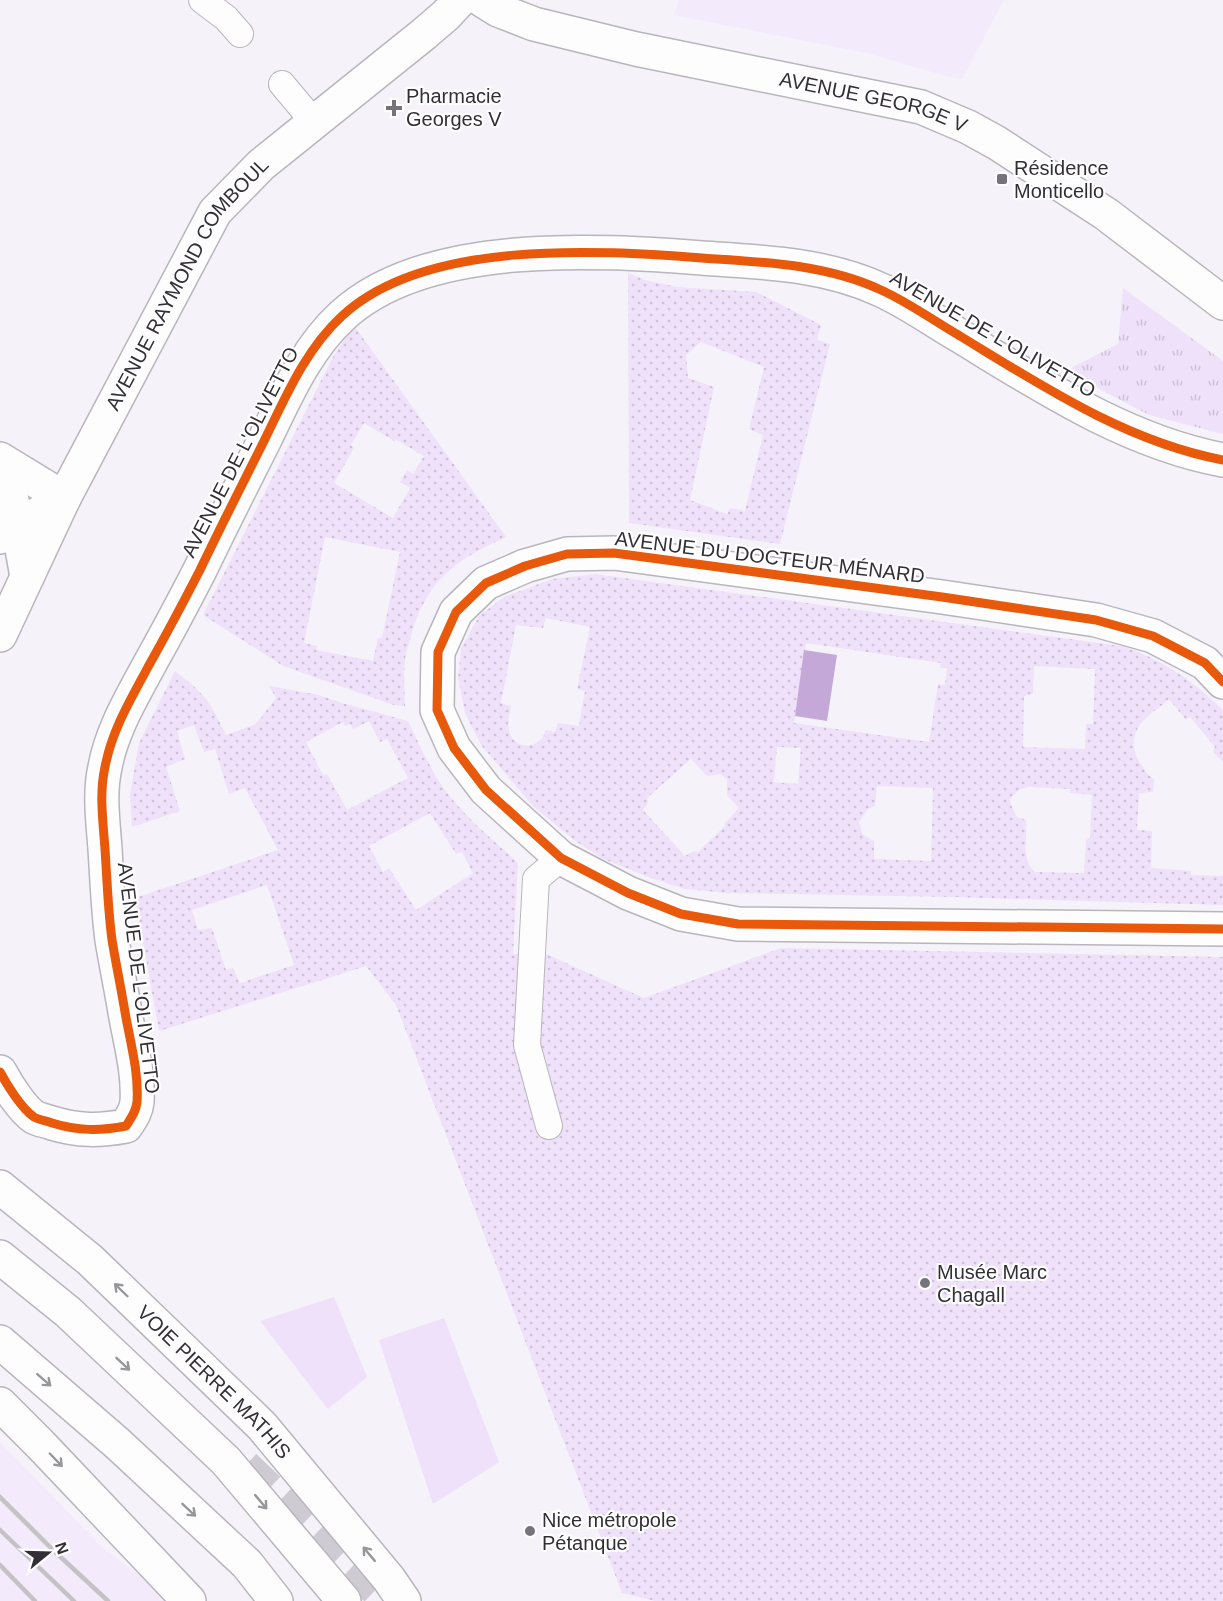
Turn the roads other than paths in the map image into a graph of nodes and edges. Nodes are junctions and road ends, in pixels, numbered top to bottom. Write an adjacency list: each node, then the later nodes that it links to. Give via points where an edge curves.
1 (202, 0): 4 (lane)
2 (460, 0): 6 (main road, AVENUE RAYMOND COMBOUL, via 424,34)
3 (482, 0): 7 (main road, AVENUE GEORGE V, via 534,24 636,49 921,107 997,142 1106,214)
4 (240, 34)
5 (282, 84): 6 (lane)
6 (314, 121): 10 (main road, AVENUE RAYMOND COMBOUL, via 261,165 215,212)
7 (1223, 303)
8 (1223, 459): 17 (main road, AVENUE DE L'OLIVETTO, via 1166,446 1101,416 881,290 782,263 613,251 540,254 440,266 387,286 342,315 297,374 184,601 120,719 105,766 101,797 112,936 137,1083 137,1108 126,1126 81,1130 60,1125 34,1117 9,1089)
9 (2, 460): 10 (main road); 11 (main road)
10 (64, 498): 11 (main road); 12 (main road, AVENUE RAYMOND COMBOUL)
11 (9, 531): 12 (main road)
12 (27, 577): 13 (main road, AVENUE RAYMOND COMBOUL)
13 (0, 635)
14 (1223, 682): 15 (main road, AVENUE DU DOCTEUR MÉNARD, via 1205,663 1153,636 1096,620 614,554 567,554 486,583 456,612 438,652 437,710 454,748 486,790)
15 (561, 858): 16 (main road, AVENUE DU DOCTEUR MÉNARD, via 628,893 681,914 738,924); 18 (lane, via 536,879 527,1045)
16 (1223, 929)
17 (0, 1072)
18 (549, 1126)
19 (0, 1187): 28 (main road, VOIE PIERRE MATHIS, one-way to 19, via 262,1426 90,1260)
20 (0, 1232): 21 (main road, via 45,1280)
21 (0, 1242)
22 (0, 1257): 27 (main road, one-way to 27, via 68,1312 226,1461)
23 (0, 1342): 26 (main road, one-way to 26, via 117,1443 247,1564)
24 (0, 1404): 25 (main road, one-way to 25)
25 (189, 1601)
26 (276, 1601)
27 (344, 1601)
28 (404, 1601)

